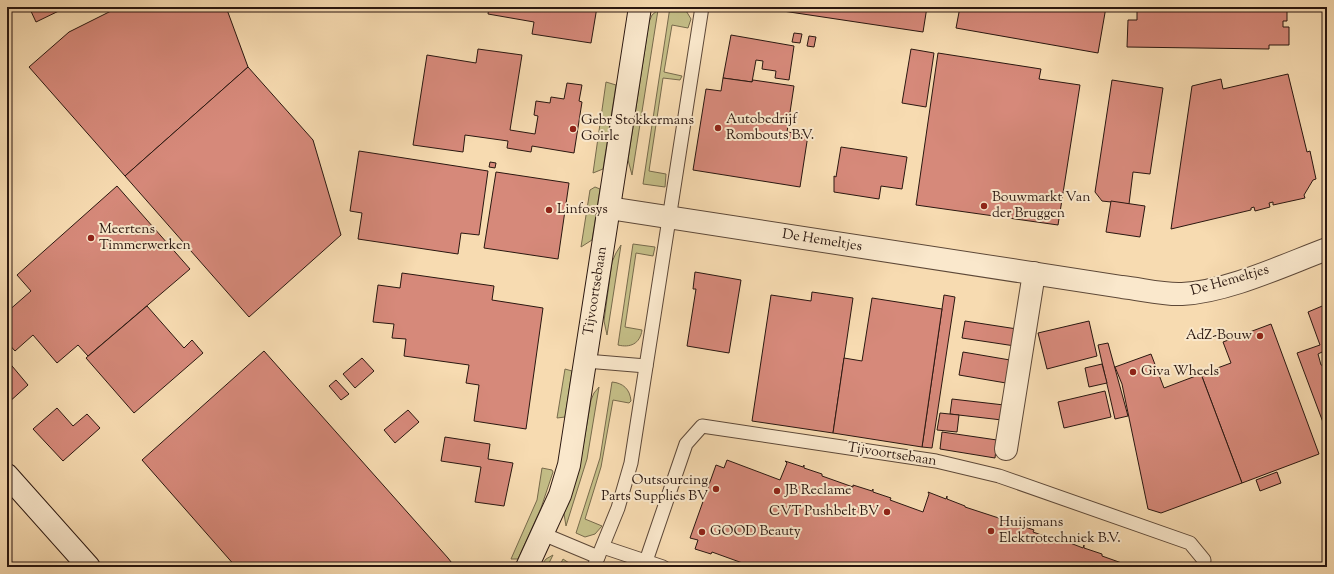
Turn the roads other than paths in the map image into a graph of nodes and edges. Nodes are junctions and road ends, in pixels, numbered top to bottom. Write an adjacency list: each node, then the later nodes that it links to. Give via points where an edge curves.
1 (640, 7): 3 (street, Tijvoortsebaan)
2 (702, 7): 4 (lane)
3 (609, 208): 4 (street, De Hemeltjes); 7 (street, Tijvoortsebaan)
4 (670, 218): 6 (street, De Hemeltjes); 8 (lane)
5 (1327, 249): 6 (street, De Hemeltjes, via 1238,282 1182,294)
6 (1034, 273): 9 (street)
7 (586, 361): 8 (lane); 11 (street, Tijvoortsebaan, via 569,465 560,495)
8 (646, 366): 12 (lane, via 631,463 618,508)
9 (1006, 449)
10 (7, 475): 14 (street)
11 (543, 534): 12 (lane); 15 (street, Tijvoortsebaan)
12 (598, 557): 13 (lane)
13 (646, 561): 16 (lane); 17 (lane, Tijvoortsebaan, via 686,444 702,426 936,461 999,476 1190,543 1204,560)
14 (89, 567)
15 (527, 567)
16 (663, 567)
17 (1203, 567)

